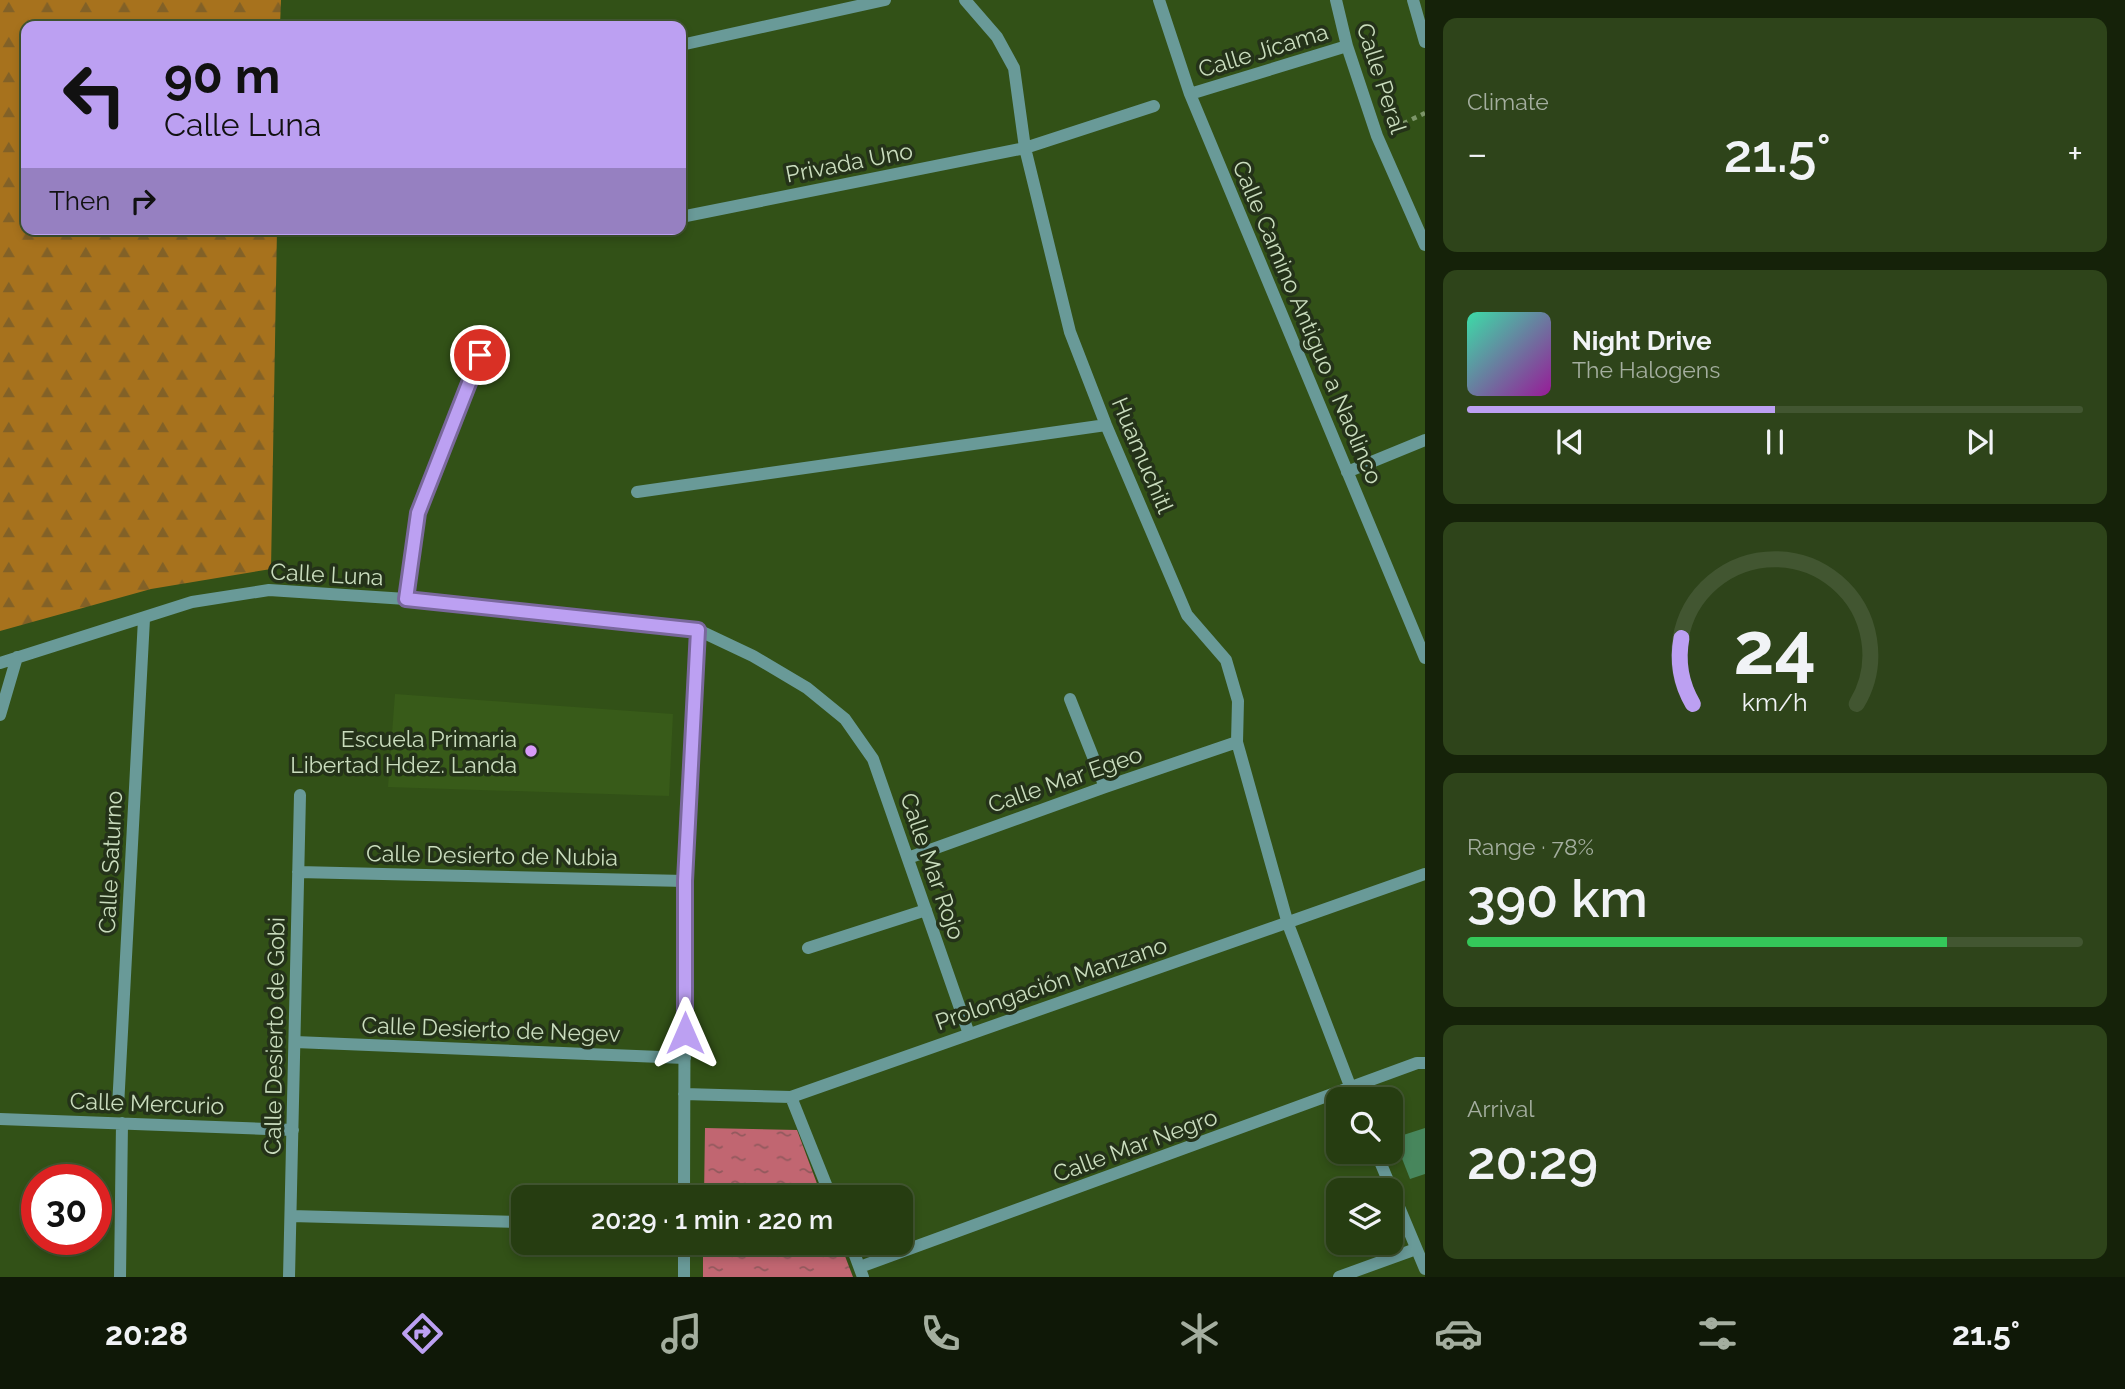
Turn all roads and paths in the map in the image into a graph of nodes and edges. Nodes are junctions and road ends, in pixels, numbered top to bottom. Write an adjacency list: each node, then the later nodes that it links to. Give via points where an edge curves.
1 (885, 0): 7 (street)
2 (965, 0): 13 (street, Huamuchitl, via 997,37 1014,68)
3 (1158, 0): 9 (street, Calle Camino Antiguo a Naolinco)
4 (1336, 0): 8 (street, Calle Peral)
5 (1413, 0): 6 (street)
6 (1425, 42)
7 (686, 44)
8 (1347, 46): 9 (street, Calle Jícama); 12 (street, Calle Peral)
9 (1190, 94): 19 (street, Calle Camino Antiguo a Naolinco)
10 (1154, 106): 13 (street)
11 (1425, 113): 12 (path)
12 (1377, 136): 15 (street, Calle Peral)
13 (1025, 148): 14 (street, Privada Uno); 17 (street, Huamuchitl, via 1070,332)
14 (686, 216)
15 (1425, 245)
16 (480, 355): 21 (street, via 418,513)
17 (1106, 425): 20 (street); 30 (street, Huamuchitl, via 1187,615 1226,660 1238,701)
18 (1425, 440): 19 (street)
19 (1347, 472): 25 (street, Calle Camino Antiguo a Naolinco)
20 (636, 492)
21 (406, 599): 22 (street, Calle Luna, via 269,590 192,602); 23 (street, Calle Luna)
22 (144, 618): 24 (street, Calle Luna); 49 (street, Calle Saturno)
23 (698, 630): 29 (street, Calle Luna, via 807,688); 36 (street)
24 (18, 657): 26 (street, Calle Luna); 28 (street)
25 (1425, 658)
26 (0, 663)
27 (1070, 699): 31 (street)
28 (0, 715)
29 (845, 719): 33 (street, Calle Mar Rojo, via 873,759)
30 (1237, 742): 31 (street, Calle Mar Egeo); 38 (street, Huamuchitl)
31 (1105, 787): 33 (street, Calle Mar Egeo)
32 (300, 795): 34 (street, Calle Desierto de Gobi)
33 (908, 858): 37 (street, Calle Mar Rojo)
34 (298, 872): 36 (street, Calle Desierto de Nubia); 41 (street, Calle Desierto de Gobi)
35 (1425, 874): 38 (street, Prolongación Manzano)
36 (685, 881): 42 (street)
37 (926, 910): 39 (street); 40 (street, Calle Mar Rojo)
38 (1288, 924): 40 (street, Prolongación Manzano); 44 (street, Huamuchitl)
39 (808, 948)
40 (969, 1034): 47 (street, Prolongación Manzano)
41 (295, 1042): 42 (street, Calle Desierto de Negev); 52 (street, Calle Desierto de Gobi)
42 (685, 1058): 46 (street)
43 (1425, 1063): 45 (street, Calle Mar Negro)
44 (1350, 1087)
45 (1367, 1087)
46 (684, 1094): 47 (street, Prolongación Manzano); 54 (street)
47 (791, 1097): 55 (street)
48 (1326, 1104): 62 (street, Calle Mar Negro)
49 (118, 1107)
50 (0, 1119): 51 (street, Calle Mercurio)
51 (122, 1123): 52 (street, Calle Mercurio); 63 (street)
52 (293, 1130): 56 (street, Calle Desierto de Gobi)
53 (1381, 1164): 58 (street)
54 (684, 1185)
55 (826, 1185)
56 (291, 1216): 57 (street); 64 (street, Calle Desierto de Gobi)
57 (511, 1222)
58 (1416, 1250): 61 (street); 66 (street)
59 (684, 1255): 65 (street)
60 (855, 1255): 62 (street)
61 (1425, 1269)
62 (862, 1272)
63 (120, 1277)
64 (289, 1277)
65 (684, 1277)
66 (1339, 1277)

